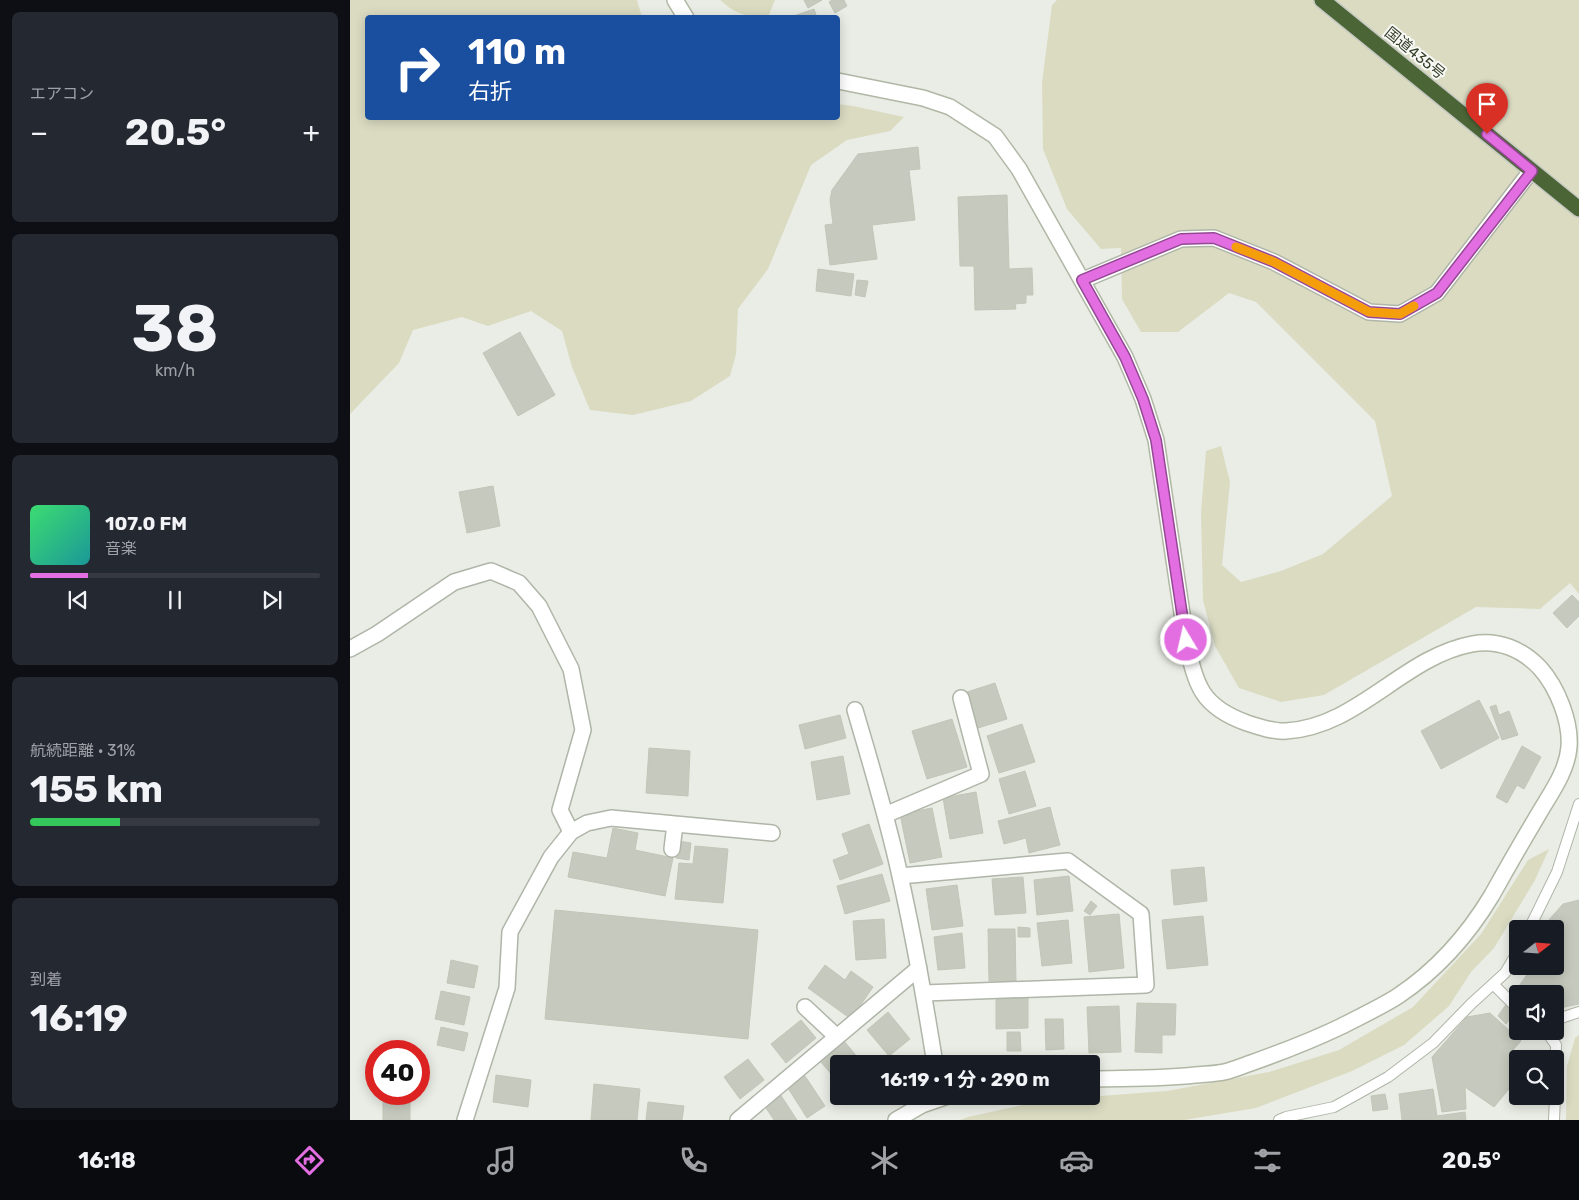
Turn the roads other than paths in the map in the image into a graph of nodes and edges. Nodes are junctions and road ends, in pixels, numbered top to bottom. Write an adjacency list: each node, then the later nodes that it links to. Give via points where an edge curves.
1 (675, 0): 3 (street)
2 (1322, 0): 5 (highway, 国道435号)
3 (684, 15)
4 (840, 81): 7 (street, via 923,98 950,107 995,136 1019,169)
5 (1532, 171): 6 (highway, 国道435号); 7 (street, via 1437,293 1400,314 1369,312 1274,262 1214,238 1181,239)
6 (1579, 209)
7 (1082, 280): 11 (street, via 1125,357 1156,440 1184,631 1201,690 1216,709 1234,718 1283,732 1311,728 1342,715 1446,651 1495,643 1517,649 1547,675 1566,716)
8 (350, 649): 15 (street, via 454,582 491,571 519,583 539,606 571,669 583,730 560,810)
9 (960, 698): 13 (street, via 981,774)
10 (855, 710): 13 (street)
11 (1574, 748): 30 (street, via 1485,906 1446,956 1397,997 1285,1051 1223,1072 1182,1077)
12 (1579, 804): 19 (lane, via 1557,872)
13 (885, 816): 18 (street)
14 (675, 824): 15 (street, via 611,818 587,823); 16 (street); 17 (street)
15 (571, 832): 33 (street, via 551,857 510,932 507,988)
16 (772, 833)
17 (672, 849)
18 (900, 876): 21 (street); 23 (street, via 1068,861 1141,914 1146,985)
19 (1533, 920)
20 (1509, 967): 22 (lane)
21 (919, 968): 23 (street); 28 (street)
22 (1494, 984): 24 (lane); 36 (lane, via 1433,1043 1388,1077 1334,1106)
23 (924, 993): 29 (street)
24 (1509, 1000)
25 (805, 1007): 28 (street)
26 (1579, 1012): 27 (lane)
27 (1564, 1017)
28 (837, 1037): 34 (street)
29 (934, 1055)
30 (1100, 1079)
31 (922, 1105): 35 (street)
32 (1555, 1105): 37 (lane)
33 (465, 1120)
34 (738, 1120)
35 (896, 1120)
36 (1279, 1120)
37 (1554, 1120)

